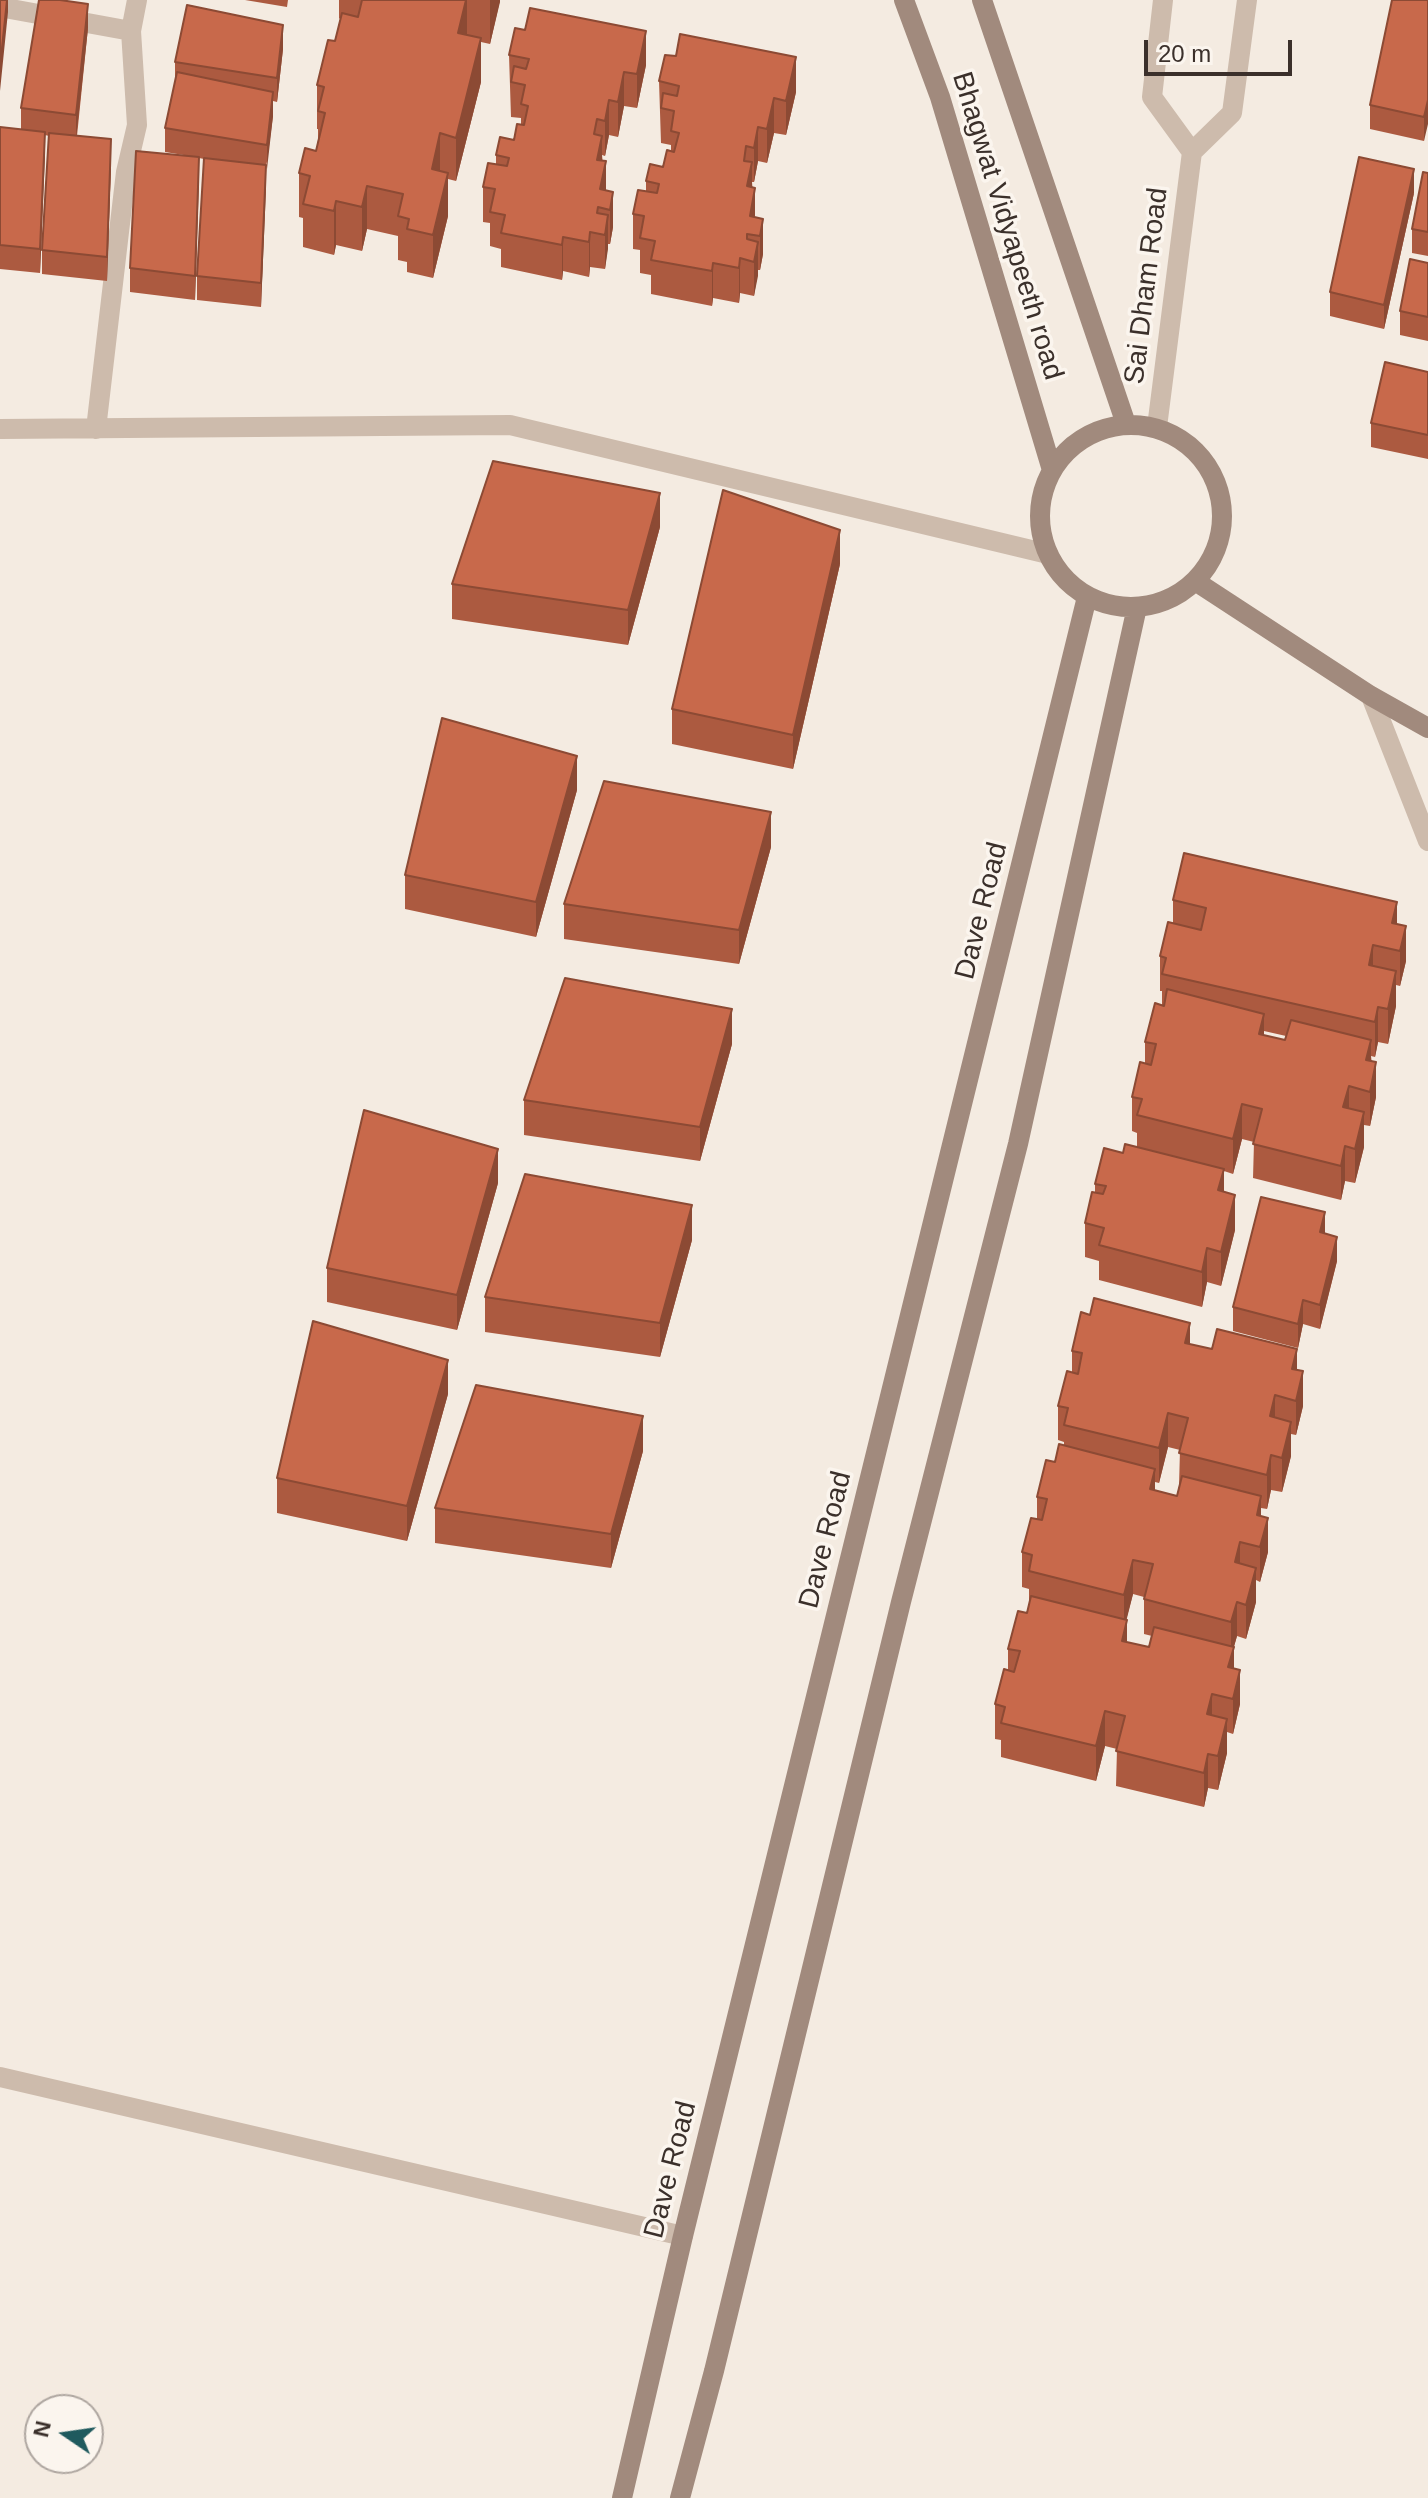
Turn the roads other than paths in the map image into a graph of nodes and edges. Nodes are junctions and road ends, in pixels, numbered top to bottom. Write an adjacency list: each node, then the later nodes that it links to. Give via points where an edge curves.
1 (137, 0): 7 (street)
2 (904, 0): 13 (main road, Bhagwat Vidyapeeth road, via 940,97)
3 (982, 0): 9 (main road)
4 (1163, 0): 8 (street, Sai Dham Road, via 1152,97)
5 (1247, 0): 8 (street, Sai Dham Road, via 1232,113)
6 (0, 7): 7 (street)
7 (131, 31): 12 (street, via 137,125 126,172)
8 (1192, 152): 10 (street, Sai Dham Road)
9 (1126, 424): 10 (main road); 13 (main road, via 1095,431 1070,447)
10 (1157, 427): 15 (main road, via 1185,442 1208,464 1221,494 1223,525 1214,556)
11 (0, 429): 12 (street)
12 (96, 429): 14 (street, via 510,425)
13 (1052, 470): 14 (main road, via 1042,497 1040,526)
14 (1048, 554): 16 (main road, via 1064,578)
15 (1195, 581): 17 (main road, via 1171,598); 18 (main road)
16 (1087, 597): 17 (main road); 22 (main road, Dave Road)
17 (1137, 607): 24 (main road, via 1018,1144)
18 (1371, 696): 19 (main road); 20 (street)
19 (1428, 728)
20 (1428, 841)
21 (0, 2077): 22 (street)
22 (683, 2236): 23 (main road, Dave Road)
23 (622, 2498)
24 (680, 2498)

